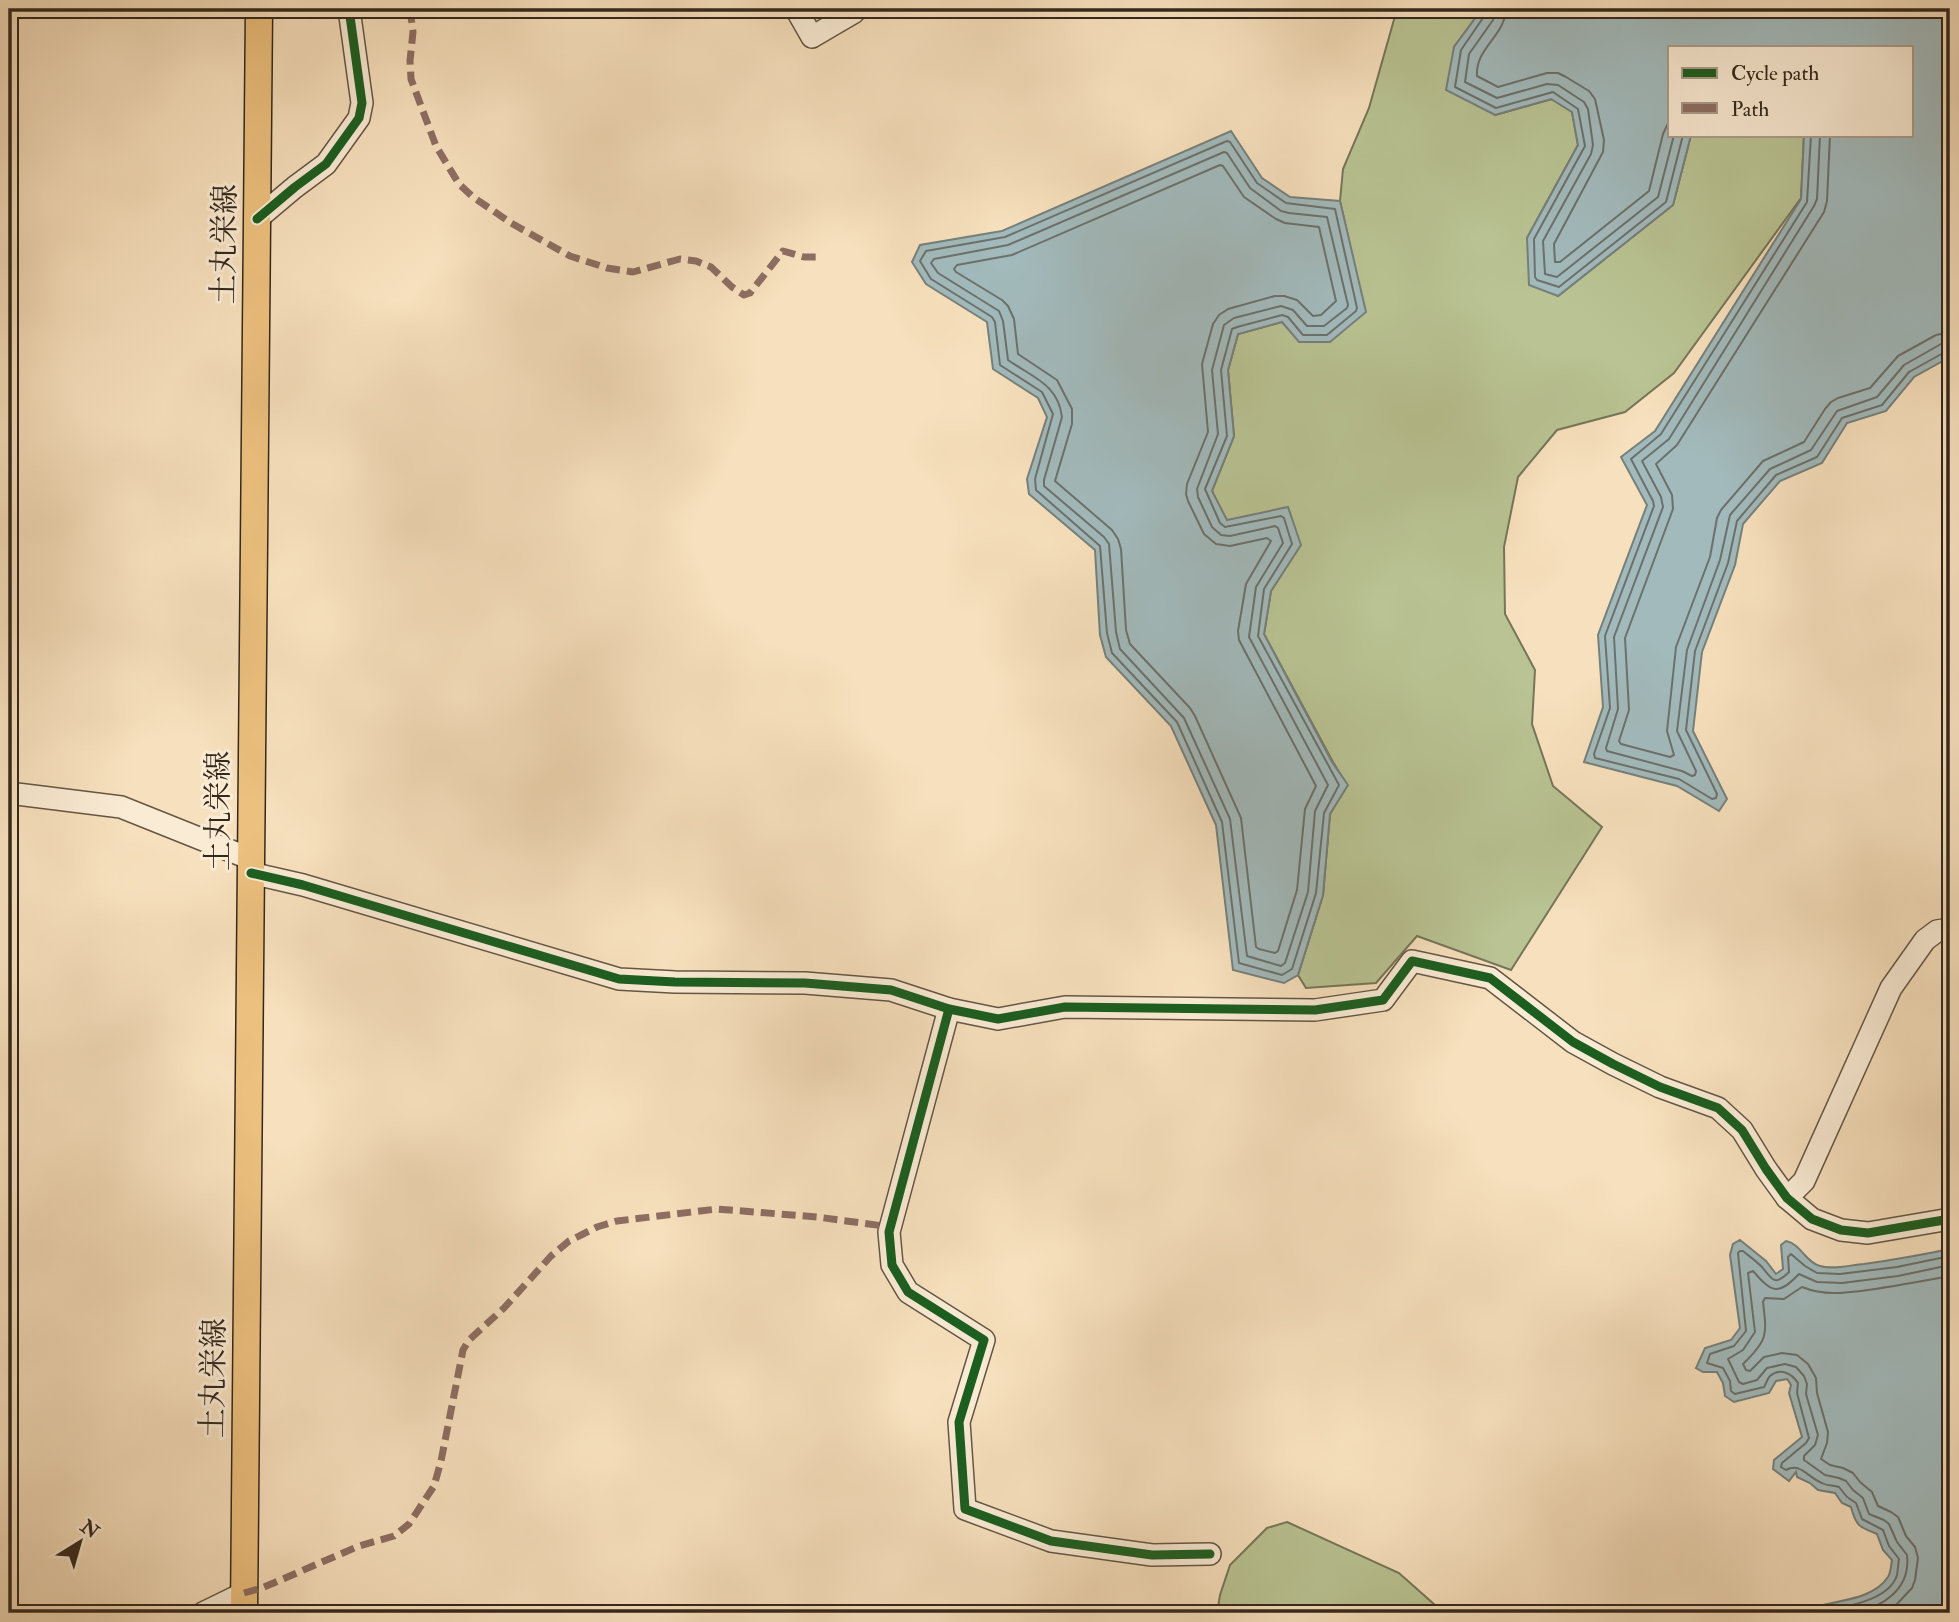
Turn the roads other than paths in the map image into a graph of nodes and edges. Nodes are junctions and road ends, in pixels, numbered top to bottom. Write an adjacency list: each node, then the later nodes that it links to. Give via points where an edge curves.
1 (259, 9): 5 (main road, 土丸栄線)
2 (349, 9): 5 (street, via 362,103 359,118 326,164)
3 (796, 9): 4 (street, via 812,37)
4 (856, 9)
5 (257, 219): 7 (main road, 土丸栄線)
6 (9, 793): 7 (street, via 121,807)
7 (251, 866): 9 (street, via 619,979 805,983 891,990); 13 (main road, 土丸栄線)
8 (1950, 929): 10 (street, via 1925,940 1891,988 1804,1181)
9 (949, 1009): 10 (street, via 998,1018 1065,1007 1315,1010 1383,1000 1412,961 1478,975 1490,978 1573,1042 1613,1065 1718,1108 1742,1130); 12 (street, via 889,1232 892,1265 908,1292 984,1340 959,1422 965,1509 1051,1541 1153,1555)
10 (1787, 1198): 11 (street, via 1812,1219 1841,1230 1868,1233)
11 (1949, 1221)
12 (1210, 1554)
13 (244, 1603): 14 (street)
14 (203, 1613)

